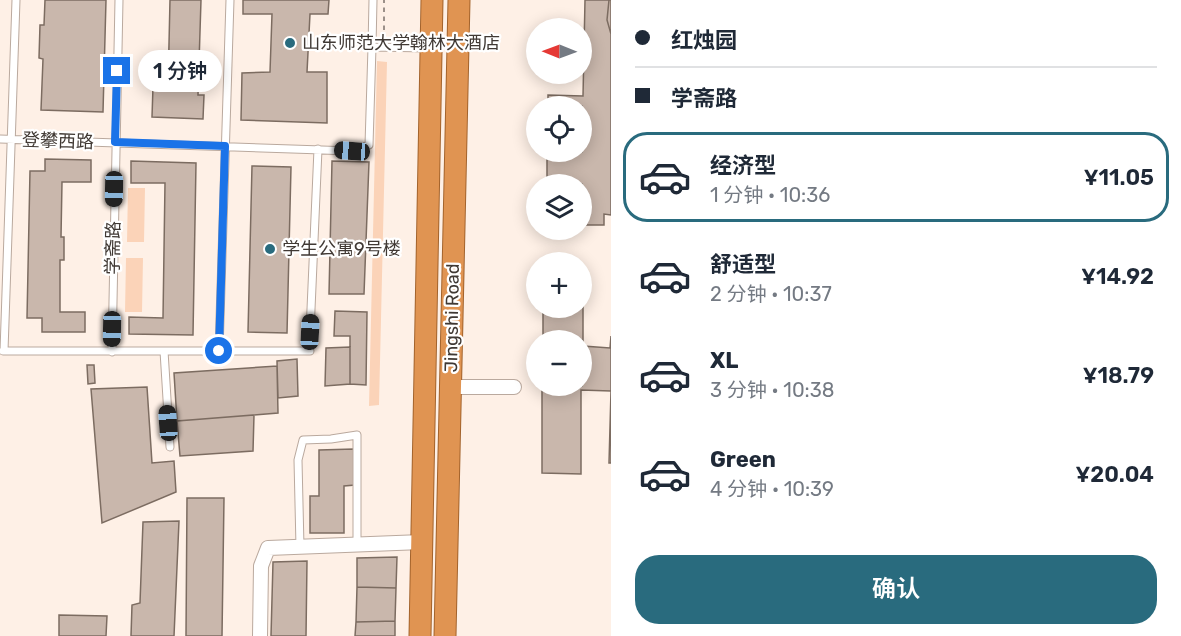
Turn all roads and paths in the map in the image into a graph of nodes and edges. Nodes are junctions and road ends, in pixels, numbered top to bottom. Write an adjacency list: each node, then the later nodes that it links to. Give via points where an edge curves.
1 (16, 0): 12 (lane)
2 (119, 0): 13 (lane, 学斋路)
3 (230, 0): 14 (lane)
4 (373, 0): 8 (lane)
5 (384, 0): 9 (path)
6 (432, 0): 10 (highway, Jingshi Road)
7 (459, 0): 22 (highway, Jingshi Road)
8 (372, 47): 9 (lane); 15 (lane, 登攀西路, via 369,145 352,151)
9 (384, 47): 10 (lane)
10 (431, 48): 25 (highway, Jingshi Road)
11 (0, 139): 12 (lane, 登攀西路)
12 (11, 139): 13 (lane, 登攀西路); 17 (lane)
13 (115, 142): 14 (lane, 登攀西路); 21 (lane, 学斋路)
14 (225, 146): 15 (lane, 登攀西路); 19 (lane)
15 (318, 149): 16 (lane)
16 (310, 332)
17 (2, 351): 21 (lane)
18 (164, 351): 19 (lane); 21 (lane); 24 (lane)
19 (219, 351): 20 (lane)
20 (310, 351)
21 (112, 352)
22 (451, 387): 23 (street); 30 (highway, Jingshi Road)
23 (514, 387)
24 (170, 447)
25 (422, 542): 26 (street); 29 (highway, Jingshi Road)
26 (357, 545): 27 (street); 27 (lane, via 357,435 303,440 298,460)
27 (300, 547): 28 (street, via 268,548 261,566)
28 (260, 636)
29 (420, 636)
30 (445, 636)

